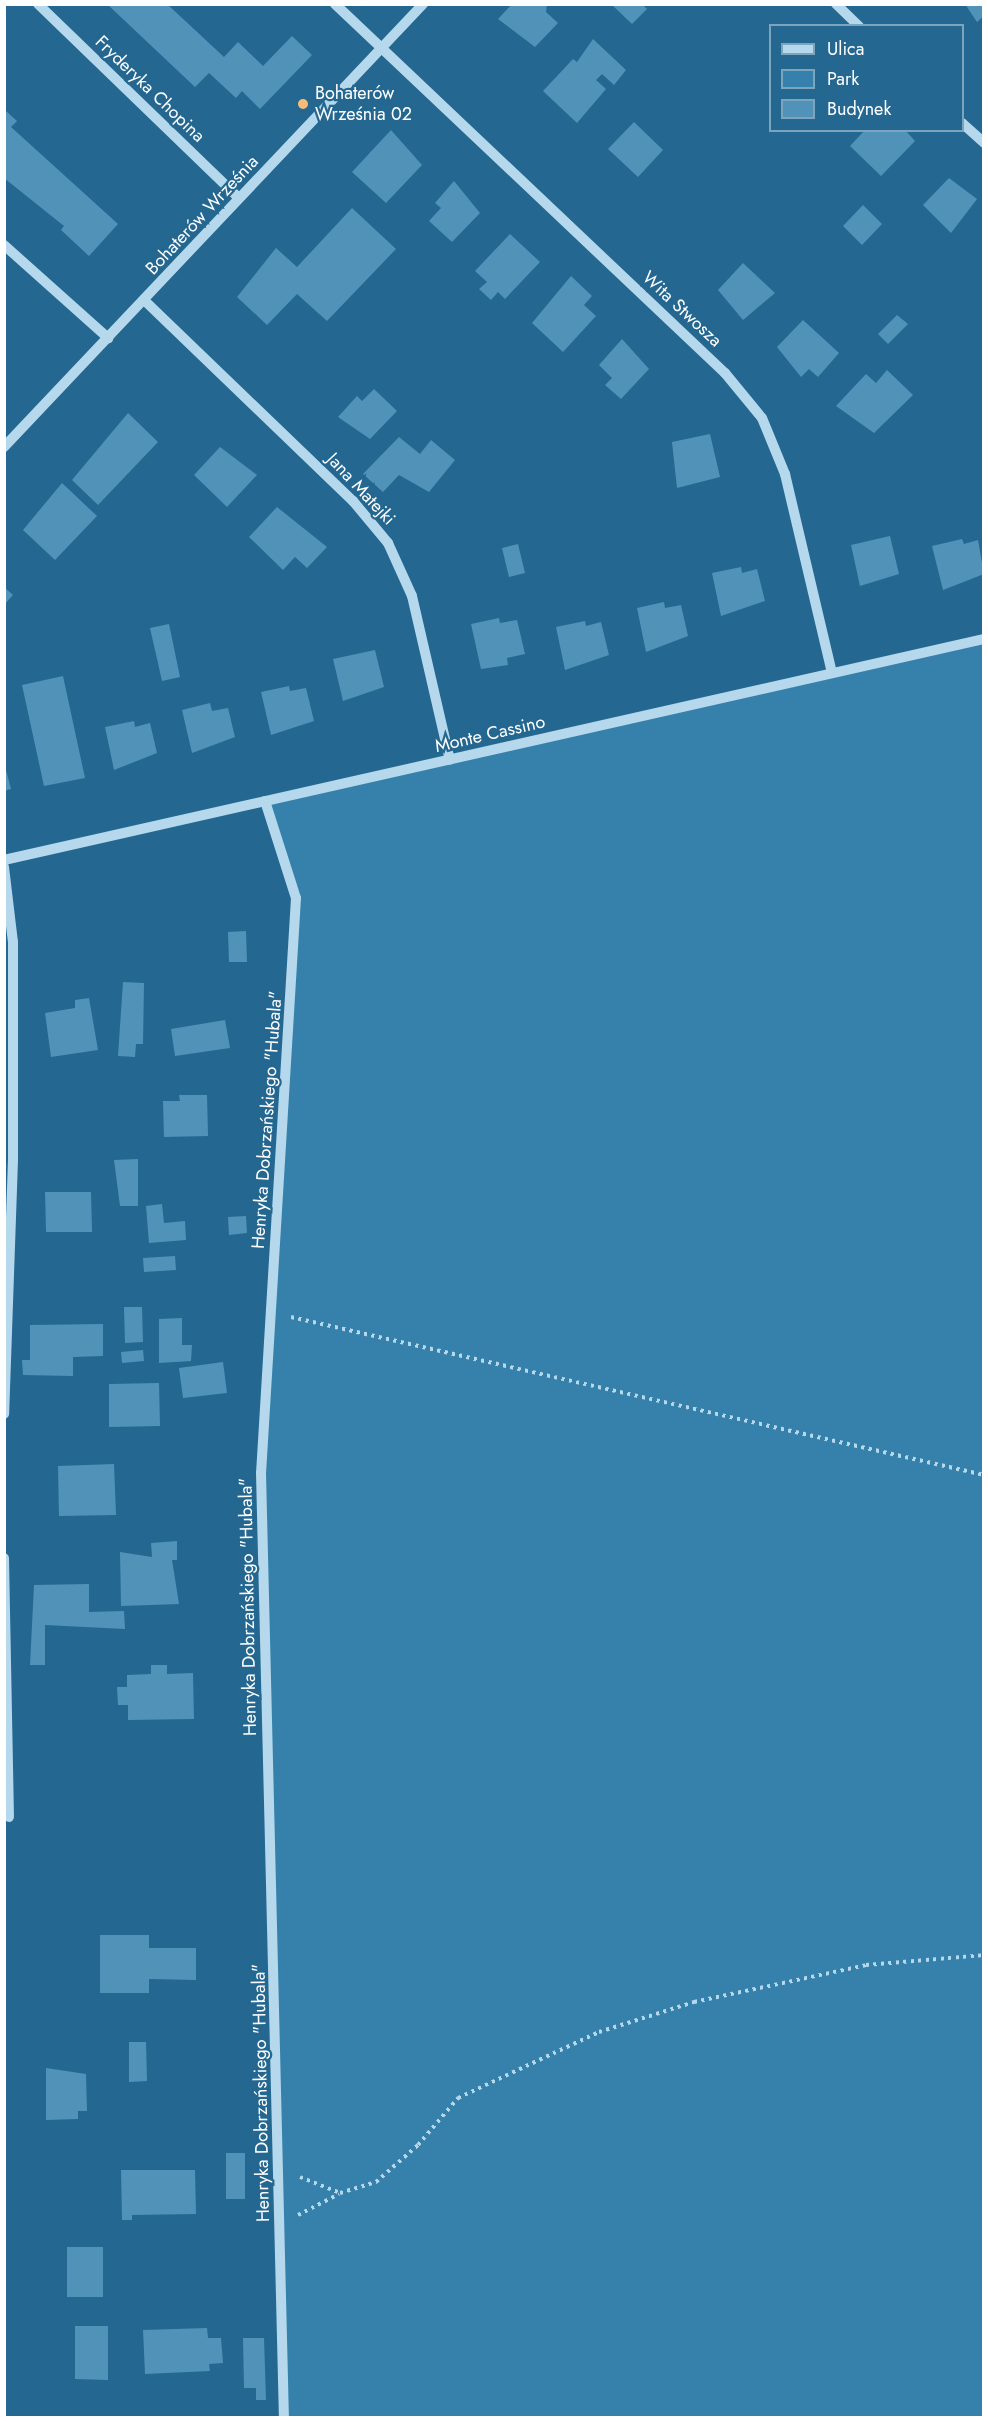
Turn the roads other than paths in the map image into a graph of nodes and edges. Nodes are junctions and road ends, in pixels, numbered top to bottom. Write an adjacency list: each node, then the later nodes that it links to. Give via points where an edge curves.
1 (38, 4): 9 (street, Fryderyka Chopina)
2 (335, 4): 6 (street, Wita Stwosza)
3 (423, 4): 6 (street, Bohaterów Września)
4 (836, 4): 5 (street)
5 (857, 24)
6 (381, 47): 9 (street, Bohaterów Września); 15 (street, Wita Stwosza, via 725,373 762,418 785,474)
7 (964, 124): 8 (street)
8 (984, 143)
9 (239, 198): 11 (street, Bohaterów Września)
10 (4, 245): 12 (street)
11 (146, 301): 12 (street, Bohaterów Września); 16 (street, Jana Matejki, via 354,501 388,543 412,596)
12 (108, 338): 13 (street, Bohaterów Września)
13 (4, 447)
14 (984, 639): 15 (street, Monte Cassino)
15 (832, 673): 16 (street, Monte Cassino)
16 (450, 760): 17 (street, Monte Cassino)
17 (265, 801): 18 (street, Monte Cassino); 23 (street, Henryka Dobrzańskiego "Hubala", via 296,898 261,1473 281,2161)
18 (4, 860)
19 (4, 867): 20 (street, via 13,942)
20 (4, 1414)
21 (4, 1558): 22 (street)
22 (9, 1818)
23 (284, 2418)

